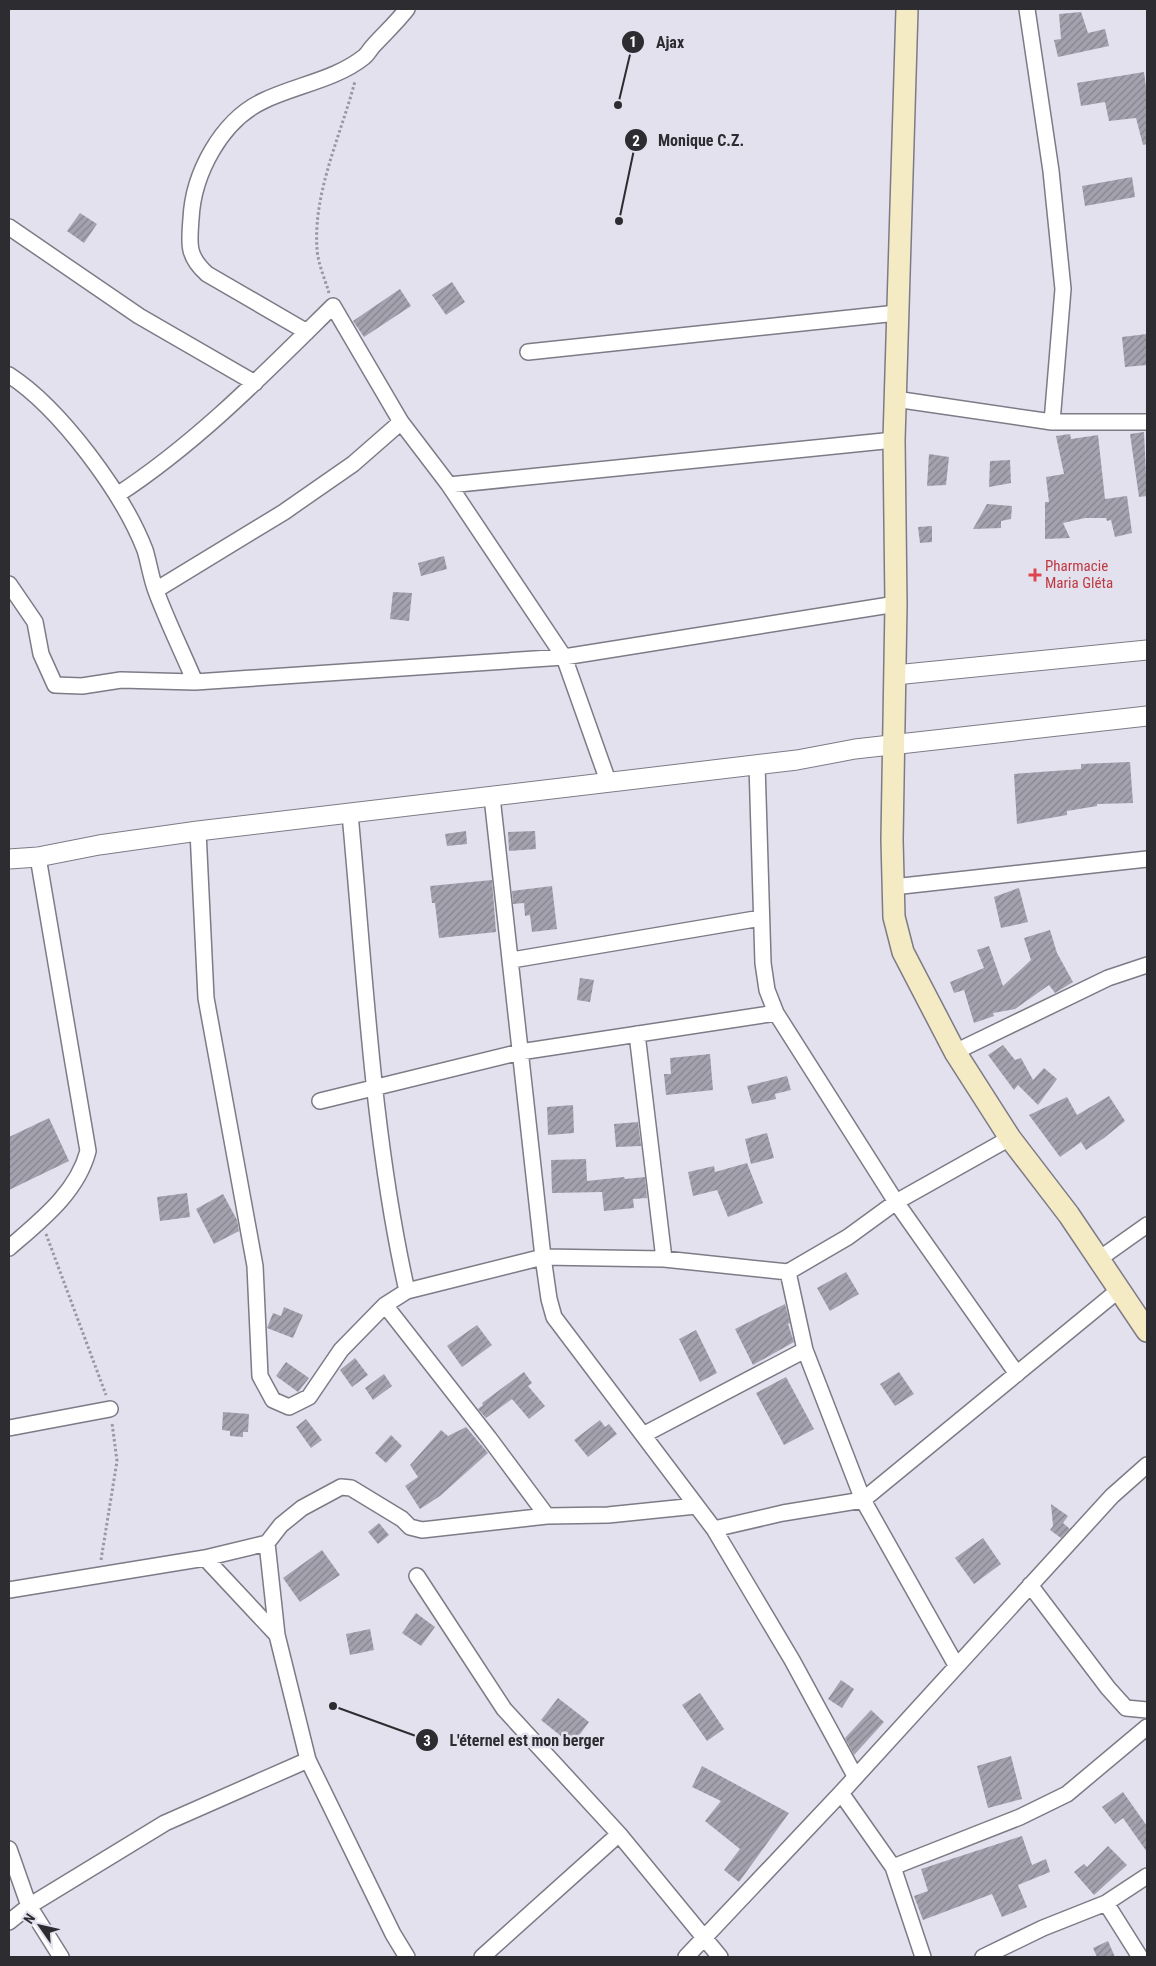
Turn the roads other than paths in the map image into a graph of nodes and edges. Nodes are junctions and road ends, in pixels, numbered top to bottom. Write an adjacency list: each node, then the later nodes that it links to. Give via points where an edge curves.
1 (407, 9): 6 (street, via 364,56 319,81 263,101 247,111 223,135 207,159 192,206 191,255 197,265)
2 (907, 9): 5 (main road)
3 (1027, 9): 12 (street, via 1051,171 1063,289)
4 (9, 227): 9 (street, via 139,316)
5 (897, 313): 7 (street); 10 (main road)
6 (307, 332): 9 (street); 11 (street, via 333,306)
7 (528, 352)
8 (9, 375): 16 (street, via 25,385 64,424)
9 (255, 383): 16 (street, via 157,468)
10 (895, 399): 12 (street); 14 (main road)
11 (401, 422): 15 (street); 18 (street, via 353,464 284,512)
12 (1052, 422): 13 (street)
13 (1147, 422)
14 (894, 440): 15 (street); 19 (main road)
15 (449, 484): 21 (street)
16 (116, 495): 18 (street, via 144,550)
17 (9, 584): 23 (street, via 35,622 41,654 54,685 82,686 121,680)
18 (156, 590): 23 (street)
19 (896, 604): 21 (street); 22 (main road)
20 (1147, 650): 22 (street)
21 (564, 657): 23 (street); 27 (street)
22 (895, 675): 25 (main road)
23 (195, 682)
24 (1147, 716): 25 (street)
25 (894, 744): 26 (street); 34 (main road)
26 (757, 764): 27 (street); 35 (street)
27 (608, 781): 28 (street)
28 (492, 797): 29 (street); 36 (street)
29 (350, 814): 30 (street); 42 (street)
30 (198, 831): 31 (street); 54 (street, via 206,998 255,1266 260,1376 273,1400 289,1407 309,1397 341,1350)
31 (38, 857): 32 (street); 47 (street, via 88,1151 75,1183 41,1220)
32 (9, 859)
33 (1147, 859): 34 (street)
34 (894, 886): 41 (main road, via 894,917 903,952)
35 (761, 918): 36 (street); 38 (street, via 767,990)
36 (512, 960): 40 (street)
37 (1147, 965): 41 (street, via 1108,978)
38 (776, 1013): 39 (street); 45 (street)
39 (637, 1034): 40 (street); 49 (street)
40 (520, 1052): 42 (street); 48 (street)
41 (955, 1052): 44 (main road)
42 (376, 1088): 43 (street); 53 (street, via 393,1228)
43 (320, 1100)
44 (1010, 1138): 45 (street); 50 (main road)
45 (896, 1202): 51 (street, via 848,1237); 57 (street)
46 (1147, 1225): 50 (street)
47 (9, 1248)
48 (543, 1257): 49 (street); 53 (street); 60 (street, via 554,1316)
49 (664, 1259): 51 (street)
50 (1099, 1259): 52 (main road)
51 (788, 1272): 56 (street)
52 (1120, 1289): 55 (main road); 57 (street)
53 (407, 1291): 54 (street)
54 (385, 1305): 64 (street)
55 (1147, 1331)
56 (805, 1350): 60 (street); 62 (street)
57 (1017, 1374): 62 (street)
58 (110, 1409): 59 (street)
59 (9, 1428)
60 (643, 1435): 63 (street)
61 (1147, 1465): 69 (street, via 1112,1496)
62 (863, 1500): 65 (street, via 783,1513); 72 (street)
63 (696, 1506): 64 (street); 65 (street)
64 (547, 1516): 66 (street, via 422,1530 410,1527 350,1488 341,1487 302,1508 281,1525)
65 (714, 1529): 76 (street, via 792,1660)
66 (267, 1543): 67 (street); 71 (street)
67 (205, 1558): 70 (street); 71 (street)
68 (417, 1576): 78 (street, via 504,1709)
69 (1030, 1585): 72 (street); 73 (street, via 1126,1708)
70 (9, 1590)
71 (277, 1635): 75 (street)
72 (956, 1665): 76 (street)
73 (1147, 1710)
74 (1147, 1727): 80 (street, via 1067,1794)
75 (308, 1760): 83 (street, via 164,1823); 87 (street)
76 (855, 1776): 77 (street)
77 (841, 1793): 80 (street); 85 (street)
78 (619, 1834): 85 (street); 88 (street)
79 (9, 1849): 83 (street)
80 (893, 1868): 91 (street)
81 (1147, 1876): 82 (street)
82 (1106, 1904): 92 (street, via 1043,1928); 93 (street)
83 (29, 1906): 84 (street); 86 (street)
84 (9, 1922)
85 (705, 1937): 89 (street); 90 (street)
86 (62, 1957)
87 (407, 1957)
88 (482, 1957)
89 (686, 1957)
90 (720, 1957)
91 (923, 1957)
92 (983, 1957)
93 (1140, 1957)

